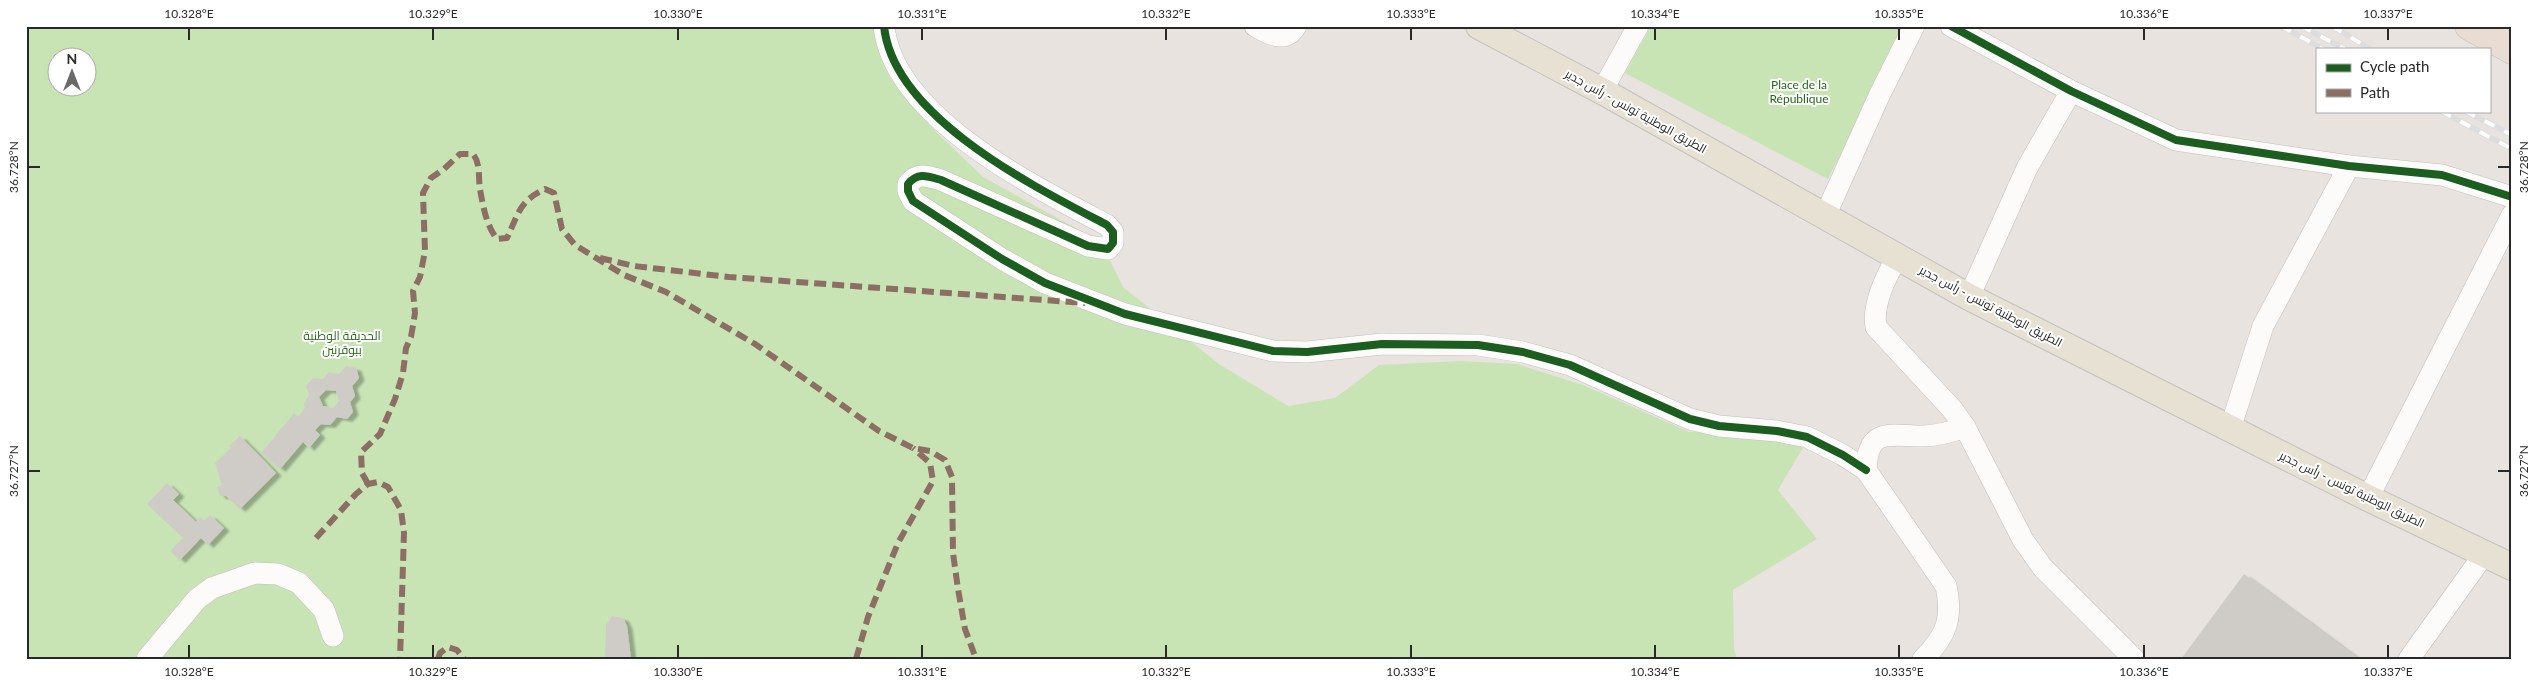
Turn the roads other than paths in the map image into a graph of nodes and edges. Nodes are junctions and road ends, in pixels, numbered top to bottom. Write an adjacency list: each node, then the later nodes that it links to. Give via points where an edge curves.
1 (884, 26): 20 (street, via 892,58 904,78 940,120 994,160 1107,225 1113,232 1113,243 1108,249 1088,246 941,180 922,175 914,177 908,184 913,201 1044,283 1125,314 1273,351 1307,352 1382,344 1478,345 1523,352 1570,365 1690,418 1719,426 1806,437)
2 (1255, 26): 3 (street, via 1282,37)
3 (1296, 26)
4 (1479, 26): 10 (main road, الطريق الوطنية تونس - رأس جدير)
5 (1638, 26): 10 (street)
6 (1914, 26): 15 (street)
7 (1951, 26): 11 (street)
8 (2469, 26): 9 (highway)
9 (2512, 50)
10 (1602, 91): 15 (main road, الطريق الوطنية تونس - رأس جدير)
11 (2071, 91): 12 (street, via 2176,140); 17 (street, via 2027,168)
12 (2349, 166): 13 (street, via 2442,175); 19 (street, via 2263,326)
13 (2512, 197)
14 (2512, 215): 21 (street)
15 (1825, 216): 16 (main road, الطريق الوطنية تونس - رأس جدير)
16 (1898, 256): 17 (main road, الطريق الوطنية تونس - رأس جدير); 18 (street, via 1888,272 1876,310 1876,328)
17 (1969, 296): 19 (main road, الطريق الوطنية تونس - رأس جدير)
18 (1965, 427): 20 (street, via 1941,435 1885,435 1875,440 1867,454); 28 (street, via 2023,540 2043,568)
19 (2230, 429): 21 (main road, الطريق الوطنية تونس - رأس جدير)
20 (1866, 470): 27 (street, via 1946,586 1951,608 1946,625 1936,647)
21 (2368, 498): 22 (main road, الطريق الوطنية تونس - رأس جدير)
22 (2485, 553): 23 (main road, الطريق الوطنية تونس - رأس جدير); 25 (street)
23 (2512, 567)
24 (333, 636): 26 (street, via 324,610 299,583 278,574 255,573 212,588 197,599)
25 (2415, 656)
26 (147, 659)
27 (1923, 659)
28 (2134, 659)

